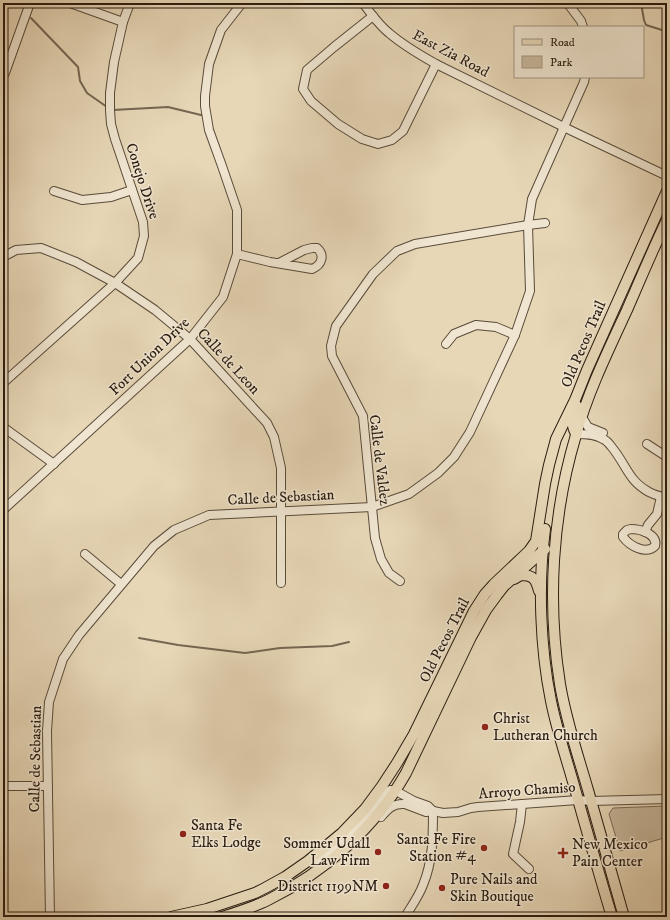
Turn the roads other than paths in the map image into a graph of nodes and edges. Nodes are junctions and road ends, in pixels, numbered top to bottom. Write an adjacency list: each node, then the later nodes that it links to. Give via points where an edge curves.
1 (30, 3): 11 (street)
2 (70, 3): 8 (street)
3 (130, 3): 8 (street, Conejo Drive)
4 (242, 3): 21 (street, Fort Union Drive, via 221,30 209,64 204,96 212,142 236,210)
5 (363, 3): 7 (street, East Zia Road)
6 (567, 3): 9 (street)
7 (373, 16): 10 (street, East Zia Road, via 388,33); 10 (street, via 308,70 303,89 311,102 338,124 362,139 378,144 392,140 403,131)
8 (123, 22): 15 (street, Conejo Drive, via 114,62 110,110 115,139)
9 (583, 26)
10 (436, 64): 13 (street, East Zia Road)
11 (3, 76)
12 (585, 78): 13 (street, Calle de Sebastian)
13 (564, 127): 14 (street, East Zia Road); 20 (street, Calle de Sebastian, via 532,199)
14 (667, 176)
15 (132, 190): 17 (street, via 111,197 82,200); 24 (street, Conejo Drive, via 143,222 144,236 138,258)
16 (667, 190): 28 (main road, Old Pecos Trail)
17 (54, 191)
18 (666, 222): 31 (main road, Old Pecos Trail, via 592,387)
19 (545, 223): 20 (street, Calle de Valdez)
20 (528, 225): 25 (street, Calle de Sebastian, via 530,292); 39 (street, Calle de Valdez, via 415,244 397,251 373,274 336,326 331,346 332,356 363,416)
21 (237, 254): 23 (street); 26 (street, Fort Union Drive, via 223,297)
22 (3, 257): 24 (street, Calle de Leon, via 16,250 41,248 76,262)
23 (279, 263): 23 (street, via 308,249 316,248 322,254 322,260 312,269)
24 (115, 283): 26 (street, Calle de Leon, via 155,310); 29 (street, Conejo Drive)
25 (515, 335): 27 (street, via 496,327 476,325 454,334); 39 (street, Calle de Sebastian, via 470,432 454,457 410,494)
26 (190, 339): 37 (street, Fort Union Drive); 41 (street, Calle de Leon, via 267,423 274,437 281,468)
27 (446, 344)
28 (586, 370): 30 (main road, Old Pecos Trail); 33 (main road, via 572,424)
29 (3, 383)
30 (574, 400): 44 (main road, via 551,486); 61 (main road, Old Pecos Trail, via 556,439 536,541 485,594 414,734 365,809 342,833)
31 (582, 417): 33 (main road, Old Pecos Trail); 36 (street, via 588,427 606,434 613,440)
32 (3, 427): 37 (street)
33 (576, 434): 36 (street, via 590,434 603,439); 43 (main road, Old Pecos Trail)
34 (647, 444): 35 (street)
35 (667, 457)
36 (620, 458): 38 (street, via 638,484)
37 (54, 464): 40 (street, Fort Union Drive)
38 (664, 497): 42 (street)
39 (372, 507): 41 (street, Calle de Sebastian); 46 (street, Calle de Valdez, via 375,538 382,559 390,573)
40 (3, 510)
41 (280, 511): 47 (street, Calle de Leon); 48 (street, Calle de Sebastian, via 209,515 174,530 154,546)
42 (645, 532)
43 (556, 533): 44 (main road, Old Pecos Trail); 56 (main road, via 553,588 560,685)
44 (542, 552): 49 (main road, Old Pecos Trail); 50 (main road)
45 (85, 554): 48 (street)
46 (400, 581)
47 (281, 583)
48 (121, 584): 52 (street, Calle de Sebastian, via 79,634 63,659 49,702)
49 (504, 586): 50 (main road, via 521,575 527,575 536,581); 53 (main road, Old Pecos Trail, via 479,622)
50 (541, 598): 55 (main road, via 551,700)
51 (3, 786): 52 (street)
52 (48, 786): 63 (street, Calle de Sebastian)
53 (396, 791): 58 (street, Arroyo Chamiso); 59 (main road, Old Pecos Trail, via 359,835); 61 (street, via 390,790 386,793 336,847)
54 (667, 799): 56 (street, Arroyo Chamiso)
55 (578, 800): 56 (street, Arroyo Chamiso); 57 (street, Arroyo Chamiso); 67 (main road)
56 (591, 801): 68 (main road)
57 (522, 804): 58 (street, Arroyo Chamiso, via 471,808 458,812); 60 (street, via 513,854)
58 (434, 811): 59 (street, via 426,812 405,804 393,806 351,849); 66 (street, via 430,863 423,886)
59 (321, 868): 65 (main road, Old Pecos Trail, via 268,900)
60 (529, 869)
61 (285, 877): 62 (main road, Old Pecos Trail)
62 (208, 913): 64 (main road, Old Pecos Trail)
63 (50, 917)
64 (170, 917)
65 (222, 917)
66 (405, 917)
67 (612, 917)
68 (624, 917)

